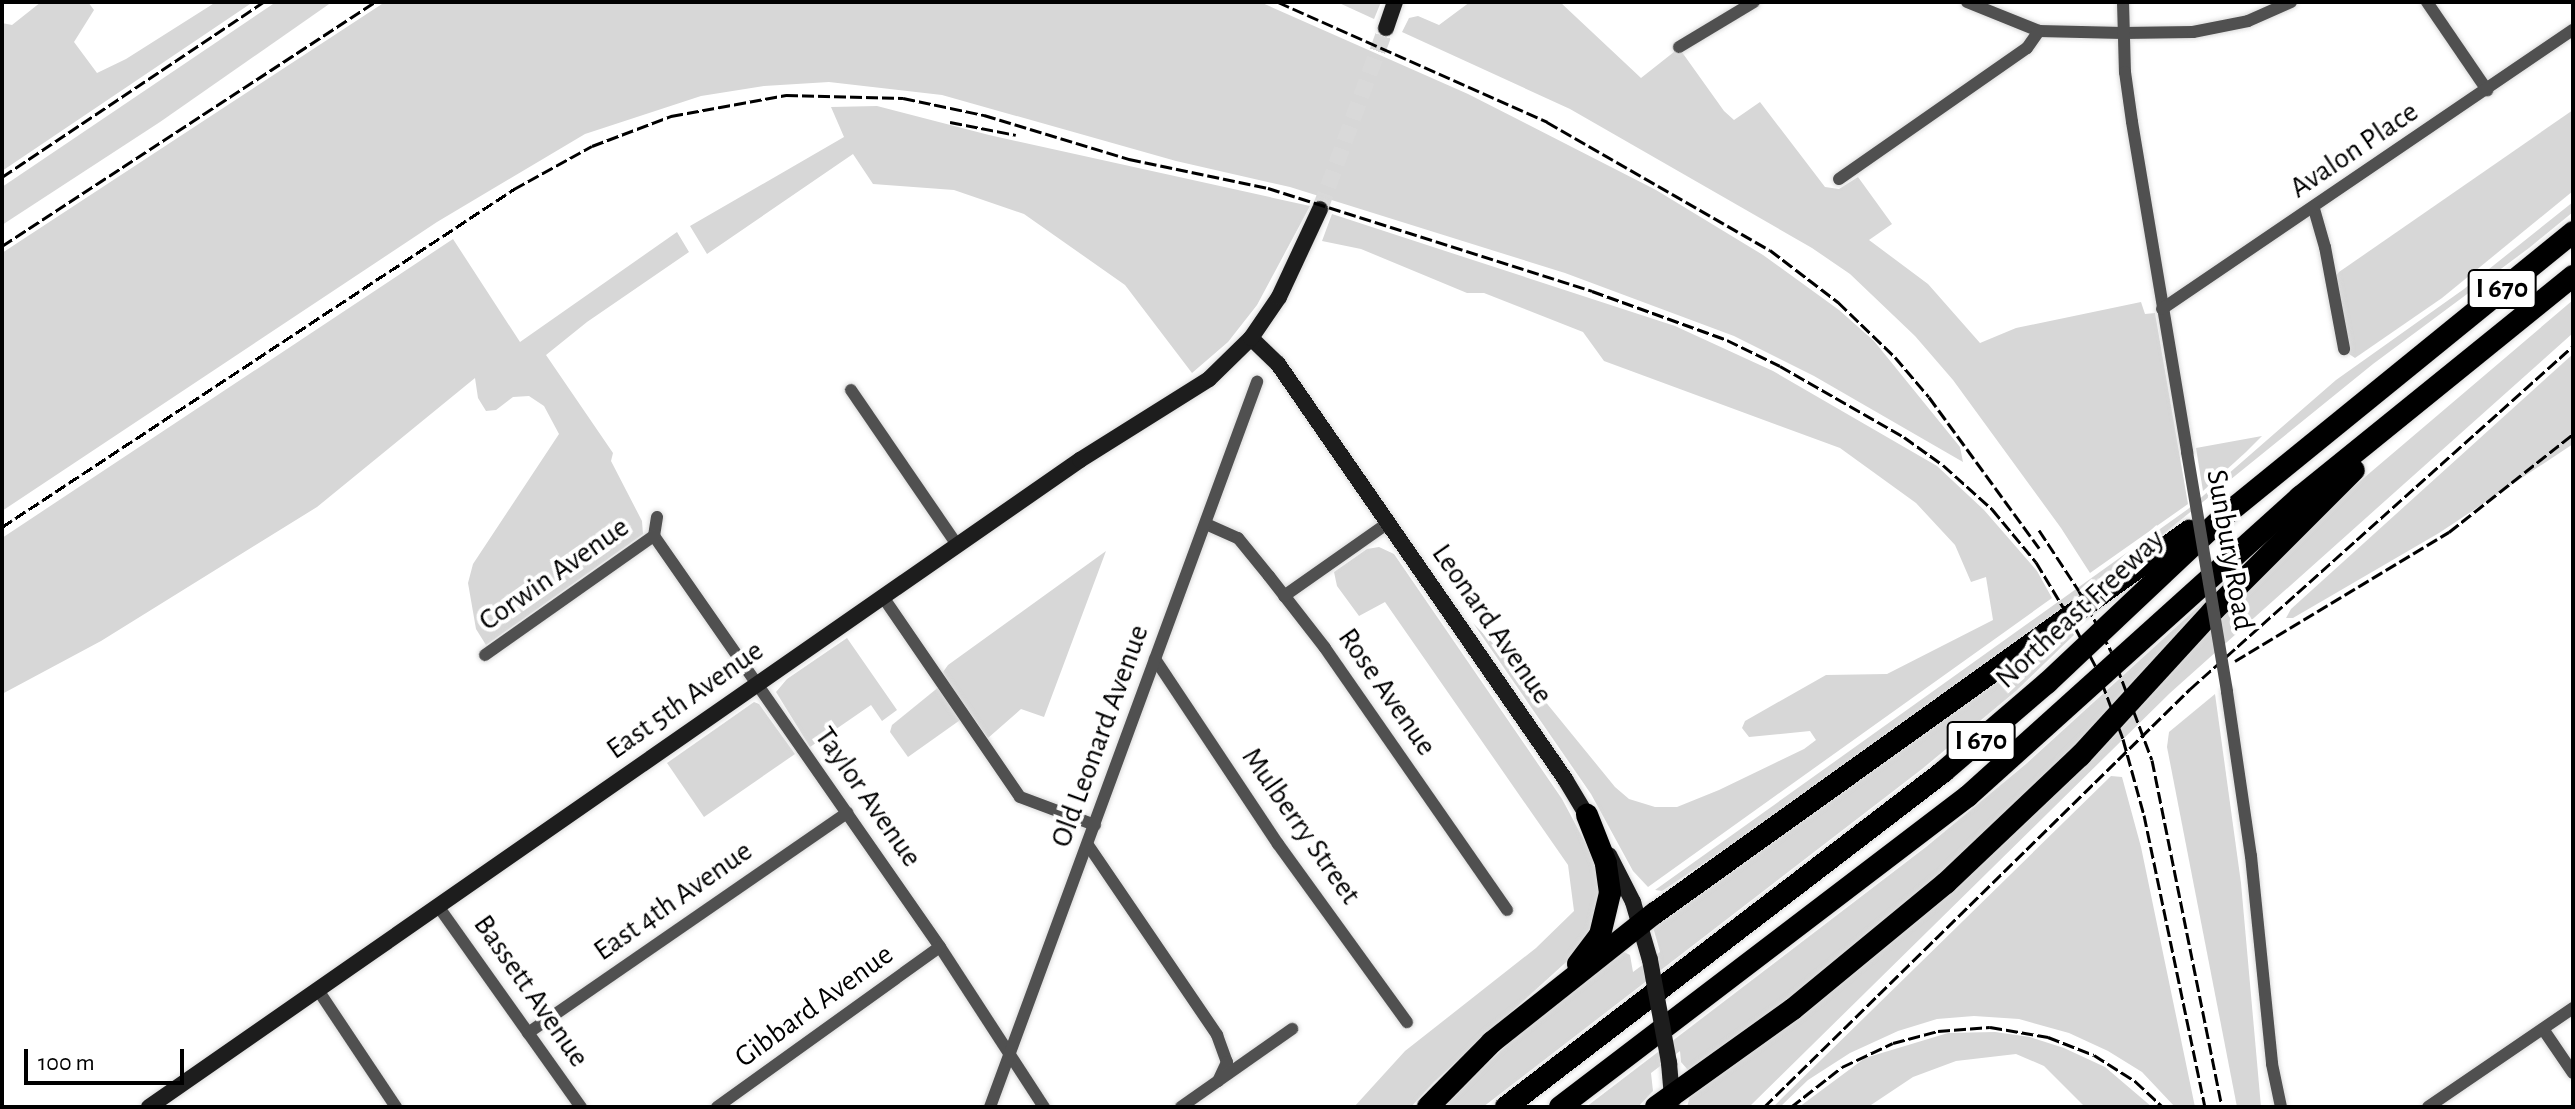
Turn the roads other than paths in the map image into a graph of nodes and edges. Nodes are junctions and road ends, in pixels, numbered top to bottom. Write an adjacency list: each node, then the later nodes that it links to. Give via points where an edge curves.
1 (1395, 2): 7 (main road)
2 (1967, 2): 9 (street)
3 (2123, 2): 10 (street, Sunbury Road)
4 (2291, 2): 10 (street, via 2248,21 2193,32)
5 (2427, 2): 12 (street)
6 (1750, 3): 11 (street)
7 (1386, 28)
8 (2573, 30): 12 (street, Avalon Place)
9 (2039, 31): 10 (street); 13 (street, via 2027,48)
10 (2123, 33): 18 (street, Sunbury Road)
11 (1679, 47)
12 (2487, 90): 15 (street, Avalon Place)
13 (1839, 179)
14 (1320, 209): 19 (main road, via 1279,297)
15 (2314, 209): 18 (street, Avalon Place); 21 (street)
16 (2573, 232): 20 (highway, Northeast Freeway / I 670)
17 (2573, 276): 24 (highway, I 670)
18 (2162, 309): 64 (street, Sunbury Road, bridge, via 2227,692)
19 (1251, 338): 26 (main road, Leonard Avenue, via 1278,364); 29 (main road, East 5th Avenue, via 1176,403 1080,460)
20 (2432, 347): 41 (highway, via 2171,546); 62 (highway, Northeast Freeway / I 670, via 2224,516 2047,683 1943,772)
21 (2344, 349)
22 (1257, 382): 27 (street, Old Leonard Avenue)
23 (851, 390): 29 (street)
24 (2394, 420): 53 (highway, via 2382,443 2279,542 2080,756 1998,835 1793,1009); 63 (highway, I 670, via 2254,538 1968,796)
25 (657, 517): 28 (street)
26 (1388, 523): 30 (street); 36 (main road, Leonard Avenue)
27 (1206, 524): 30 (street, Rose Avenue, via 1238,538); 33 (street, Old Leonard Avenue)
28 (654, 536): 32 (street, Corwin Avenue); 34 (street, Taylor Avenue)
29 (958, 546): 31 (main road, East 5th Avenue)
30 (1284, 596): 40 (street, Rose Avenue)
31 (883, 597): 34 (main road, East 5th Avenue); 37 (street, via 1020,797)
32 (485, 655)
33 (1155, 659): 37 (street, Old Leonard Avenue); 45 (street, Mulberry Street, via 1278,844)
34 (758, 683): 35 (street, Taylor Avenue); 39 (main road, East 5th Avenue)
35 (847, 813): 42 (street, Taylor Avenue); 49 (street, East 4th Avenue)
36 (1587, 815): 41 (main road, Leonard Avenue); 46 (highway, via 1609,879 1605,922 1588,955)
37 (1095, 825): 38 (street, Old Leonard Avenue)
38 (1088, 845): 50 (street, Old Leonard Avenue); 52 (street, via 1217,1035 1227,1062)
39 (438, 906): 43 (main road, East 5th Avenue); 49 (street, Bassett Avenue)
40 (1507, 910)
41 (1642, 926): 46 (highway); 53 (main road, Leonard Avenue, bridge, via 1669,1063)
42 (940, 947): 50 (street, Taylor Avenue); 57 (street, Gibbard Avenue)
43 (318, 990): 54 (main road, East 5th Avenue); 55 (street)
44 (2573, 1008): 48 (street)
45 (1407, 1022)
46 (1513, 1025): 61 (highway)
47 (1292, 1029): 52 (street)
48 (2543, 1029): 51 (street); 65 (street)
49 (528, 1033): 56 (street, Bassett Avenue)
50 (1010, 1055): 58 (street, Old Leonard Avenue); 59 (street, Taylor Avenue)
51 (2573, 1073)
52 (1218, 1081): 60 (street)
53 (1667, 1103)
54 (149, 1107)
55 (396, 1107)
56 (581, 1107)
57 (717, 1107)
58 (990, 1107)
59 (1044, 1107)
60 (1181, 1107)
61 (1428, 1107)
62 (1506, 1107)
63 (1560, 1107)
64 (2281, 1107)
65 (2428, 1107)

